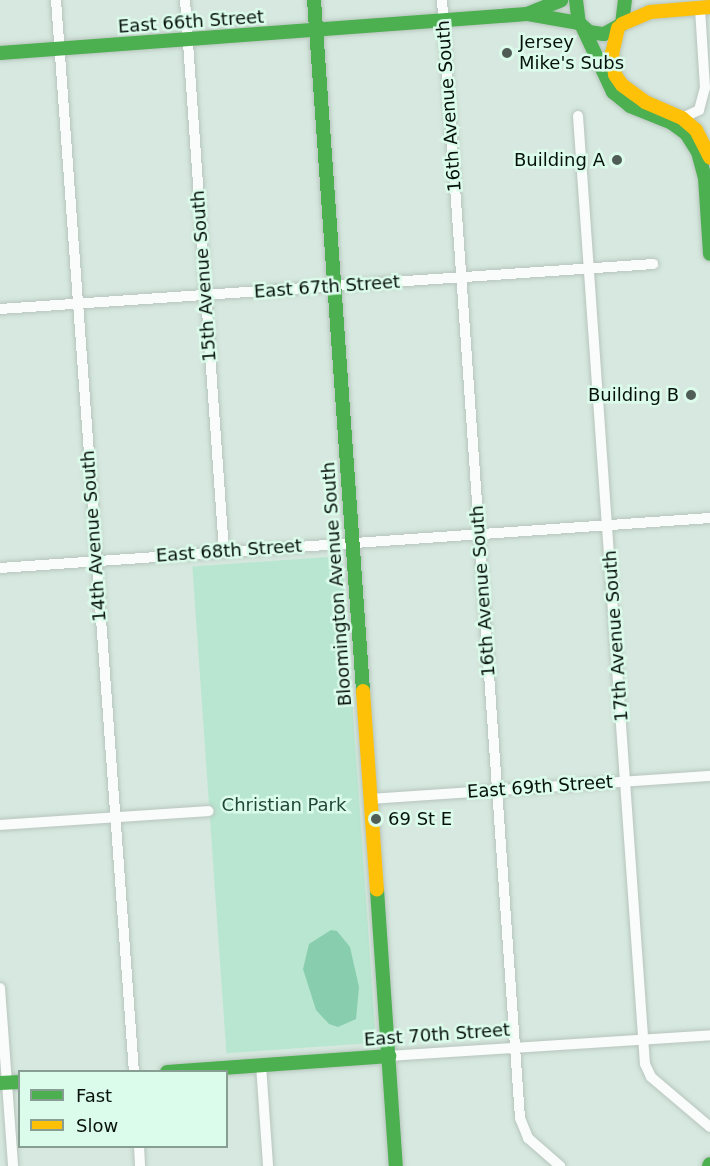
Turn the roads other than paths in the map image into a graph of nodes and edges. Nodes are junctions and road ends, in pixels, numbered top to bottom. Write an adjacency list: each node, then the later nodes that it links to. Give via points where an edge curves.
1 (56, 0): 15 (street, 14th Avenue South)
2 (185, 0): 14 (street, 15th Avenue South)
3 (314, 0): 13 (street, Bloomington Avenue South)
4 (442, 0): 10 (street, 16th Avenue South)
5 (561, 0): 9 (street, East 66th Street)
6 (576, 0): 11 (street)
7 (625, 0): 12 (street)
8 (705, 7): 12 (street, via 650,12); 18 (street, via 705,88 699,110)
9 (527, 14): 10 (street, East 66th Street); 11 (street, East 66th Street)
10 (443, 20): 13 (street, East 66th Street); 23 (street, 16th Avenue South)
11 (581, 26): 12 (street, East 66th Street, via 597,34); 20 (street, via 613,92 630,106 672,123 686,133 698,152 705,178)
12 (620, 26): 18 (street, via 612,52 615,75 645,102)
13 (316, 31): 14 (street, East 66th Street); 24 (street, Bloomington Avenue South)
14 (188, 40): 15 (street, East 66th Street); 25 (street, 15th Avenue South)
15 (58, 49): 16 (street, East 66th Street); 26 (street, 14th Avenue South)
16 (0, 53)
17 (578, 116): 22 (street, 17th Avenue South)
18 (682, 118): 19 (street, via 696,130)
19 (710, 158)
20 (710, 254)
21 (653, 264): 22 (street, East 67th Street)
22 (589, 268): 23 (street, East 67th Street); 29 (street, 17th Avenue South)
23 (461, 278): 24 (street, East 67th Street); 30 (street, 16th Avenue South)
24 (335, 288): 25 (street, East 67th Street); 31 (street, Bloomington Avenue South)
25 (205, 295): 26 (street, East 67th Street); 32 (street, 15th Avenue South)
26 (77, 304): 27 (street, East 67th Street); 33 (street, 14th Avenue South)
27 (0, 309)
28 (710, 518): 29 (street, East 68th Street)
29 (608, 525): 30 (street, East 68th Street); 36 (street, 17th Avenue South)
30 (479, 534): 31 (street, East 68th Street); 37 (street, 16th Avenue South)
31 (352, 543): 32 (street, East 68th Street); 38 (street, Bloomington Avenue South)
32 (224, 551): 33 (street, East 68th Street)
33 (96, 560): 34 (street, East 68th Street); 40 (street, 14th Avenue South)
34 (0, 568)
35 (710, 776): 36 (street, East 69th Street)
36 (626, 781): 37 (street, East 69th Street); 44 (street, 17th Avenue South)
37 (498, 790): 38 (street, East 69th Street); 45 (street, 16th Avenue South)
38 (371, 799): 46 (street, Bloomington Avenue South)
39 (209, 811): 40 (street)
40 (114, 816): 41 (street); 48 (street, 14th Avenue South)
41 (0, 825)
42 (0, 987): 50 (street)
43 (710, 1035): 44 (street, East 70th Street)
44 (643, 1039): 45 (street, East 70th Street); 51 (street, 17th Avenue South, via 651,1077)
45 (517, 1048): 46 (street, East 70th Street); 57 (street, 16th Avenue South, via 523,1130)
46 (388, 1056): 47 (street, East 70th Street); 56 (street, Bloomington Avenue South)
47 (261, 1065): 49 (street, East 70th Street); 55 (street)
48 (134, 1070)
49 (183, 1070)
50 (9, 1083): 53 (street)
51 (710, 1127)
52 (139, 1148): 54 (street)
53 (13, 1166)
54 (140, 1166)
55 (268, 1166)
56 (396, 1166)
57 (560, 1166)

